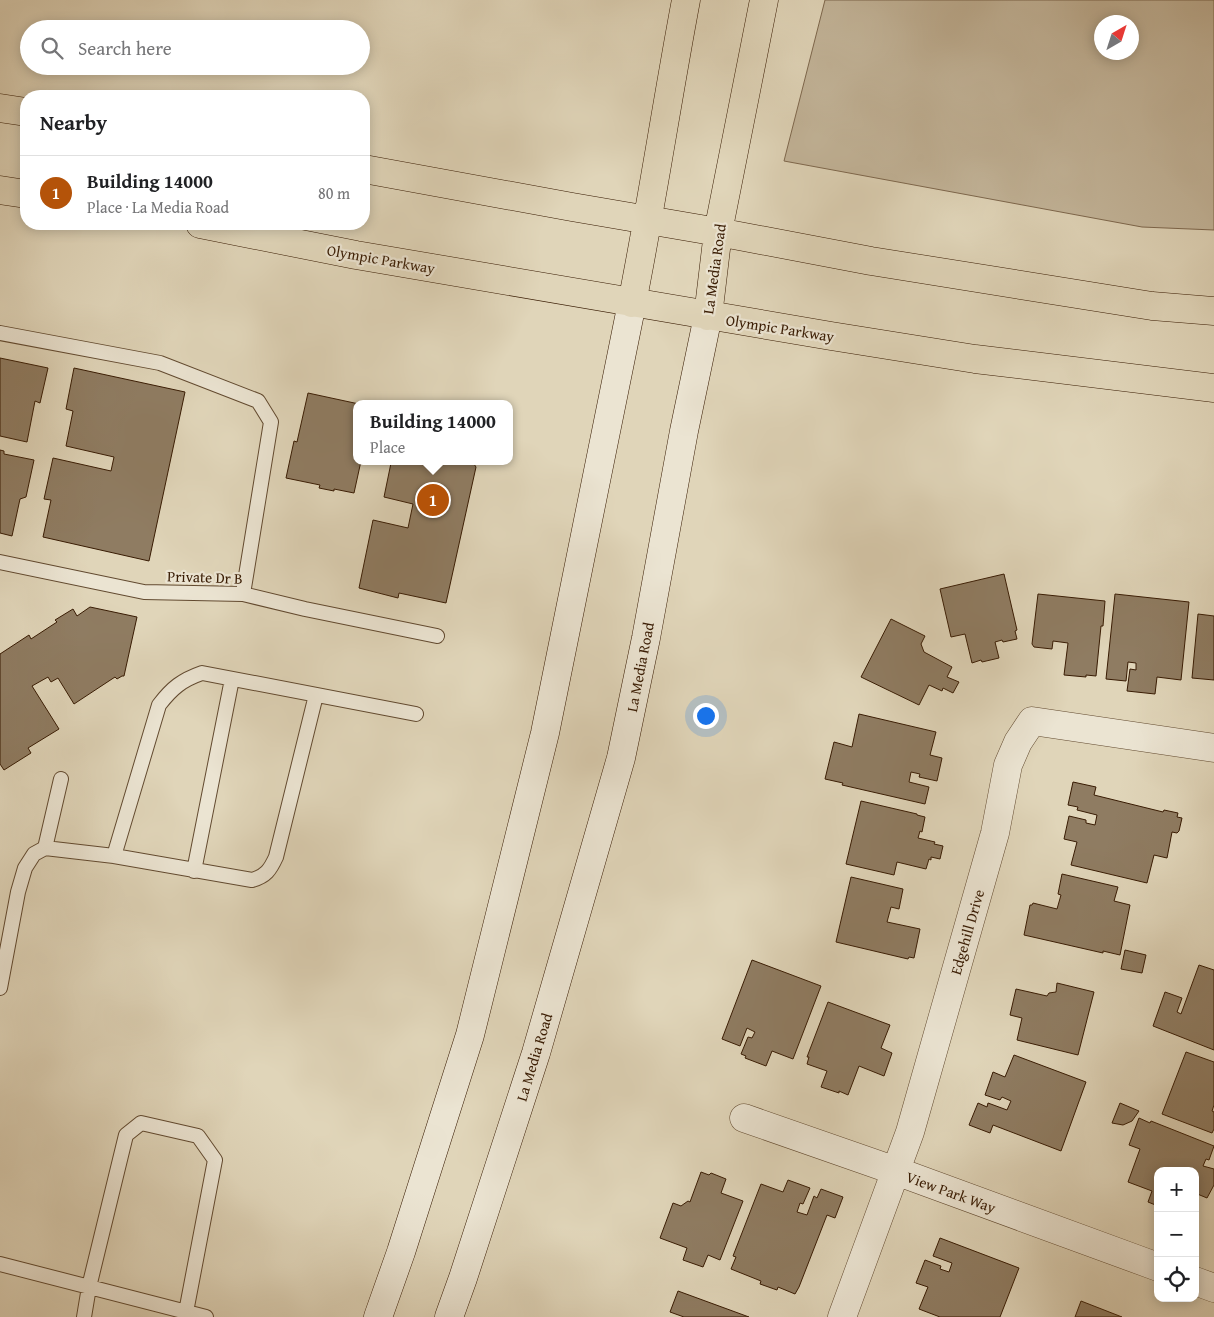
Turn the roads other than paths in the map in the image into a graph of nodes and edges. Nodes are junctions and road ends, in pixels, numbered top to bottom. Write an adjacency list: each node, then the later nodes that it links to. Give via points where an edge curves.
1 (686, 0): 8 (main road)
2 (764, 0): 10 (main road, La Media Road)
3 (0, 108): 4 (main road)
4 (20, 111)
5 (370, 171): 8 (main road)
6 (0, 190): 7 (main road)
7 (20, 193)
8 (648, 220): 10 (main road); 11 (main road)
9 (230, 230): 11 (main road, Olympic Parkway)
10 (718, 232): 12 (main road, via 898,266 1152,306); 13 (main road, La Media Road)
11 (632, 303): 13 (main road, Olympic Parkway); 38 (main road, via 545,733 472,1025)
12 (1214, 311)
13 (708, 316): 15 (main road, Olympic Parkway, via 975,359); 39 (main road, La Media Road, via 621,758 536,1053)
14 (0, 333): 17 (lane, via 160,363 258,401 271,422)
15 (1214, 388)
16 (0, 562): 17 (lane, Private Dr B, via 144,592)
17 (243, 594): 18 (lane, Private Dr B)
18 (437, 636)
19 (232, 679): 20 (lane); 25 (lane, via 202,673 170,691 159,706); 26 (lane)
20 (316, 695): 21 (lane); 26 (lane, via 276,857 270,869 263,877 252,880)
21 (416, 714)
22 (1214, 748): 29 (main road, Edgehill Drive, via 1032,721 1008,765 995,833)
23 (61, 779): 24 (lane)
24 (45, 848): 25 (lane); 27 (lane, via 34,854 25,868)
25 (114, 856): 26 (lane)
26 (194, 871)
27 (0, 988)
28 (744, 1118): 29 (main road, View Park Way)
29 (896, 1171): 31 (main road, View Park Way); 40 (main road, Edgehill Drive)
30 (0, 1264): 33 (lane)
31 (1154, 1266)
32 (1199, 1282): 34 (main road)
33 (89, 1287): 35 (lane); 35 (lane, via 126,1135 141,1123 198,1136 215,1160); 36 (lane)
34 (1214, 1288)
35 (186, 1312): 37 (lane)
36 (84, 1317)
37 (206, 1317)
38 (378, 1317)
39 (449, 1317)
40 (842, 1317)

